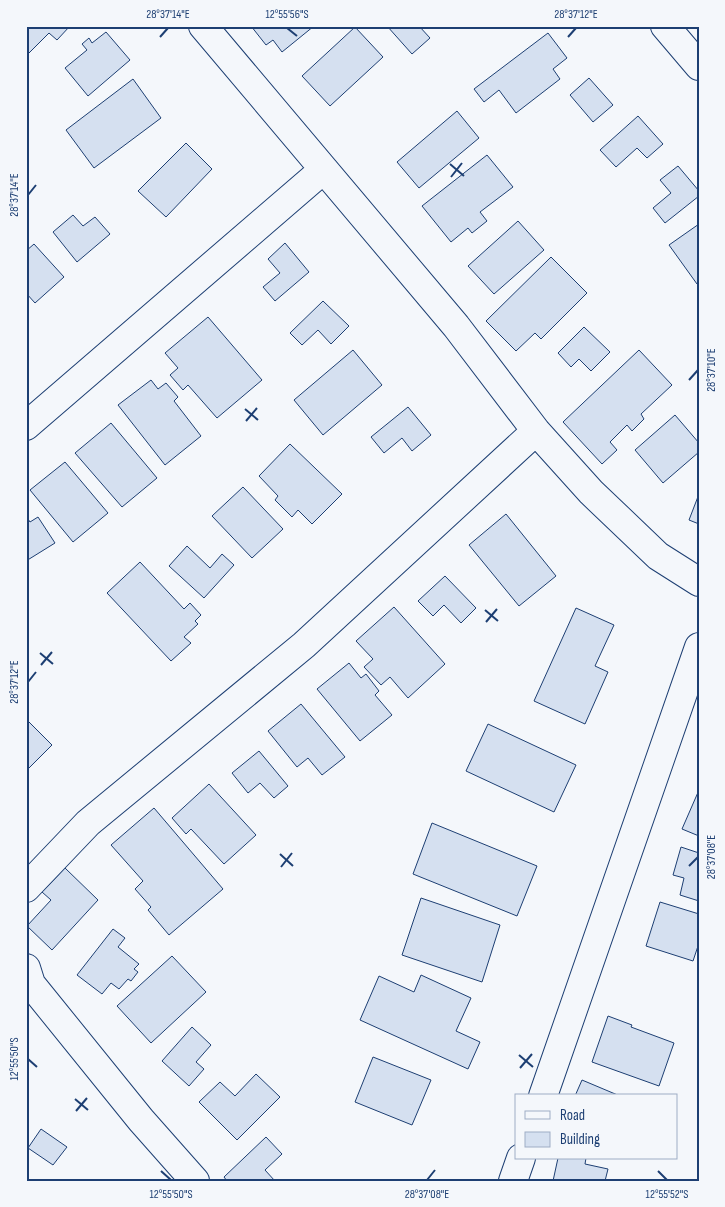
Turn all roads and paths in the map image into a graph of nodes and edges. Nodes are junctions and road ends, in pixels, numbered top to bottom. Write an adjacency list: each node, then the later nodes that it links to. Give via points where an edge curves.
1 (203, 26): 4 (street)
2 (665, 26): 3 (street)
3 (699, 66)
4 (323, 170): 5 (street); 6 (street, via 456,326)
5 (26, 426)
6 (536, 431): 7 (street, via 591,492 658,556); 9 (street, via 304,645 88,823)
7 (699, 582)
8 (699, 648): 11 (street)
9 (26, 888)
10 (26, 968): 13 (street, via 31,984 140,1120)
11 (544, 1094)
12 (520, 1160): 14 (street)
13 (195, 1181)
14 (513, 1181)

